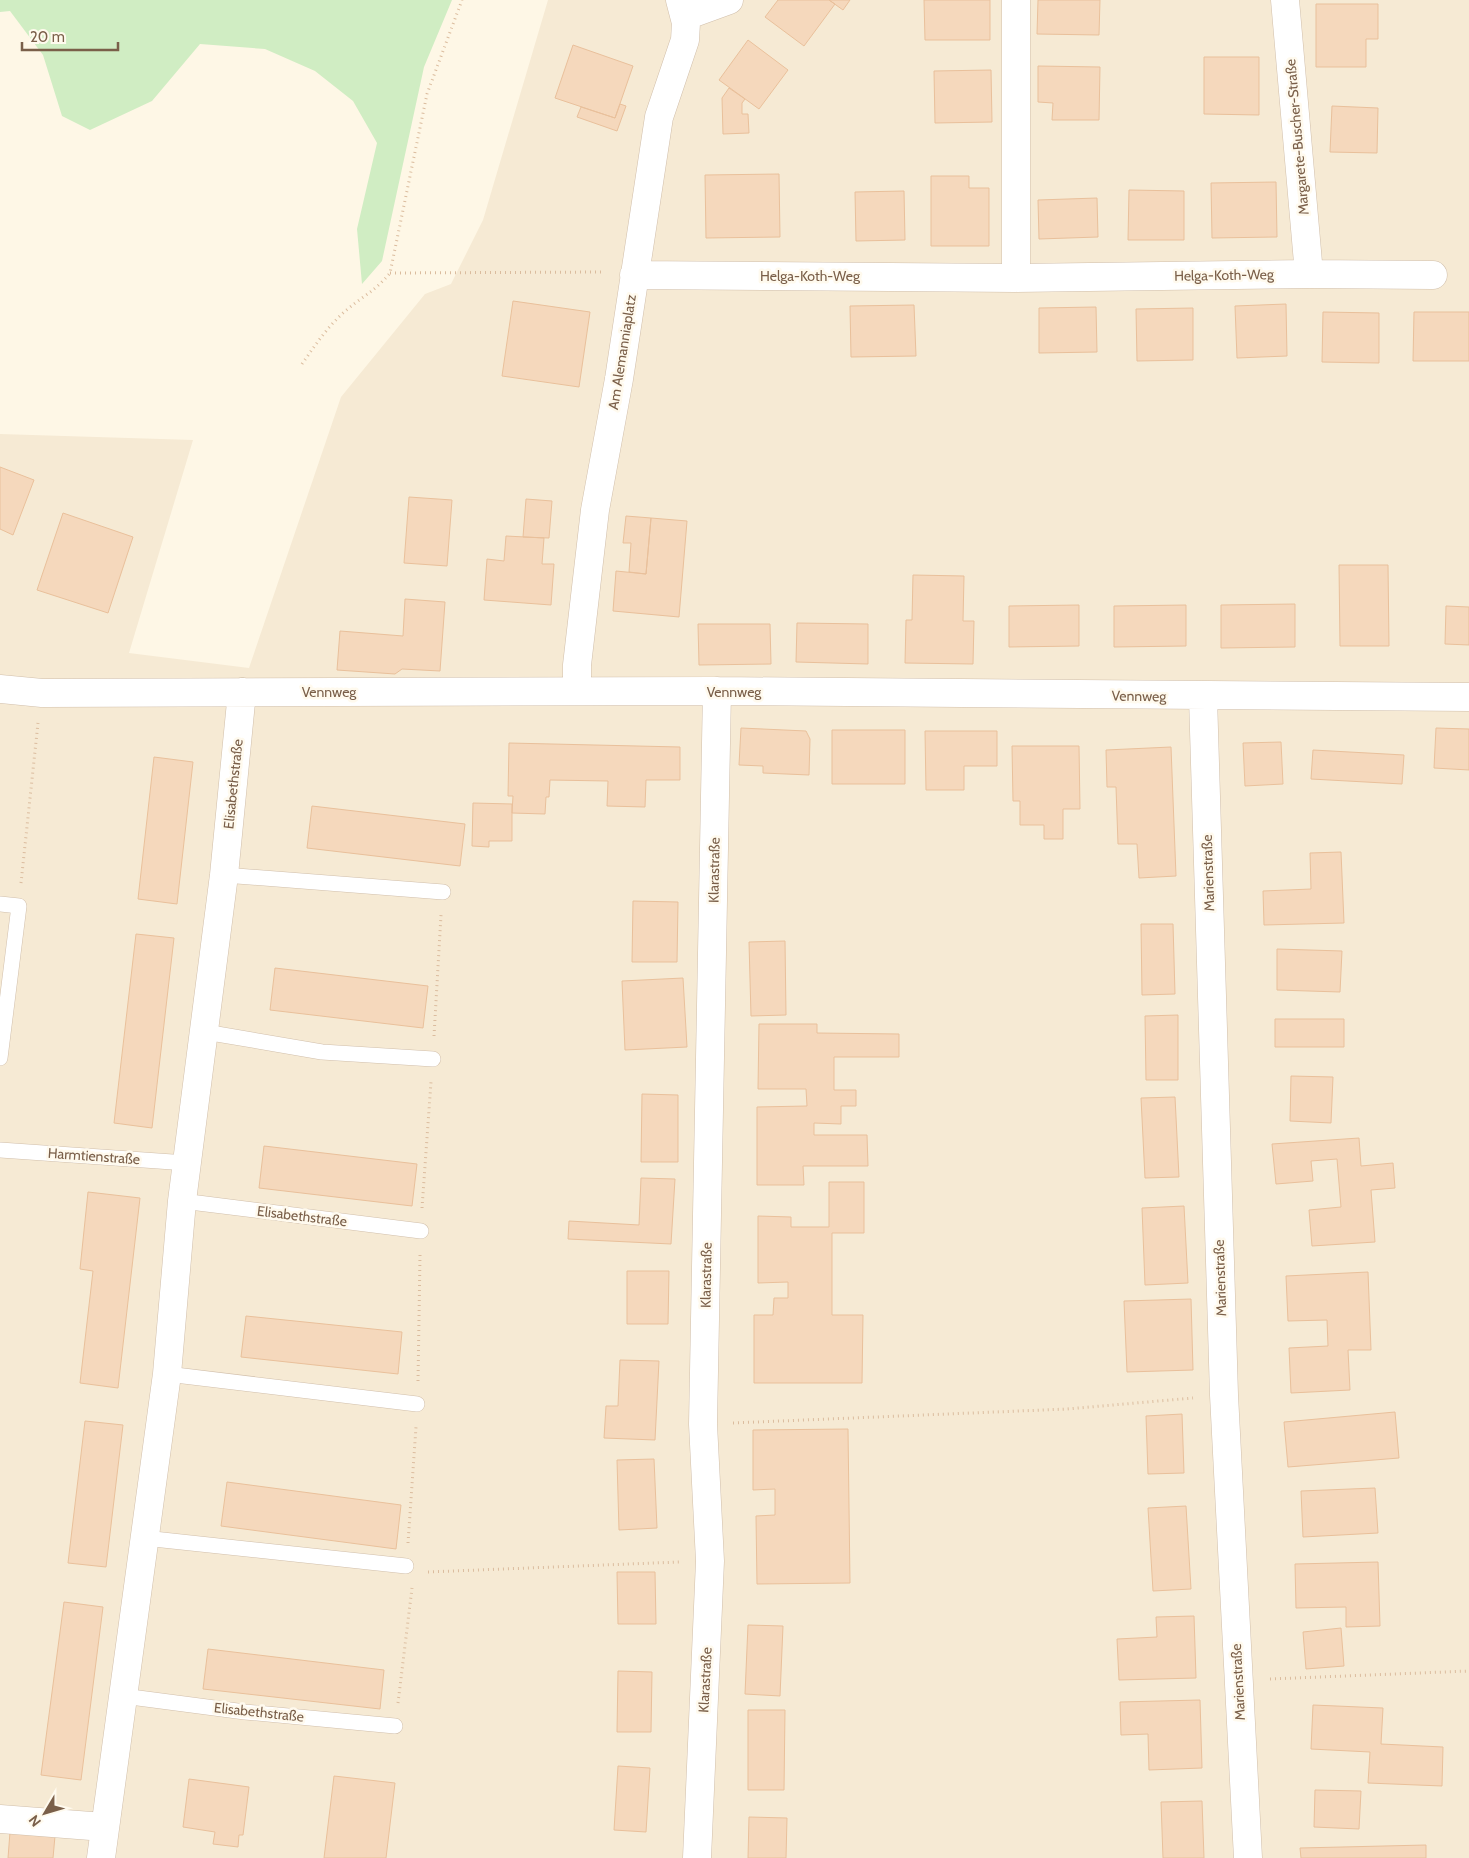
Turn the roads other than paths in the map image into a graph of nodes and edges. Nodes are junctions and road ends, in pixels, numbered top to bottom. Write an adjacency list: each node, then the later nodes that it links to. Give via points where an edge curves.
1 (729, 0): 4 (street, Am Alemanniaplatz)
2 (1016, 0): 8 (street)
3 (1285, 0): 5 (street, Margarete-Buscher-Straße)
4 (683, 8): 6 (street, Am Alemanniaplatz, via 685,40 659,117)
5 (1309, 274): 7 (street, Helga-Koth-Weg); 8 (street, Helga-Koth-Weg)
6 (634, 275): 8 (street, Helga-Koth-Weg); 11 (street, Am Alemanniaplatz, via 595,510 577,665)
7 (1433, 275)
8 (1016, 278)
9 (0, 689): 10 (street, Vennweg)
10 (242, 692): 11 (street, Vennweg); 15 (street, Elisabethstraße)
11 (577, 692): 12 (street, Vennweg)
12 (717, 692): 13 (street, Vennweg); 34 (street, Klarastraße, via 703,1424 710,1561)
13 (1203, 697): 14 (street, Vennweg); 35 (street, Marienstraße, via 1224,1395)
14 (1469, 697)
15 (224, 875): 16 (lane); 18 (street, Elisabethstraße)
16 (443, 892)
17 (0, 904): 19 (lane, via 19,906)
18 (205, 1032): 20 (lane, via 322,1052); 22 (street, Elisabethstraße)
19 (0, 1058)
20 (433, 1059)
21 (0, 1150): 22 (lane, Harmtienstraße)
22 (187, 1162): 23 (street, Elisabethstraße)
23 (182, 1201): 24 (lane, Elisabethstraße); 25 (street, Elisabethstraße)
24 (421, 1231)
25 (167, 1374): 26 (lane); 27 (street, Elisabethstraße)
26 (417, 1404)
27 (144, 1538): 28 (lane); 29 (street, Elisabethstraße)
28 (410, 1569)
29 (123, 1696): 30 (lane, Elisabethstraße, via 245,1712); 32 (street, Elisabethstraße)
30 (395, 1726)
31 (0, 1819): 32 (street)
32 (104, 1827): 33 (street, Elisabethstraße)
33 (101, 1858)
34 (697, 1858)
35 (1248, 1858)

